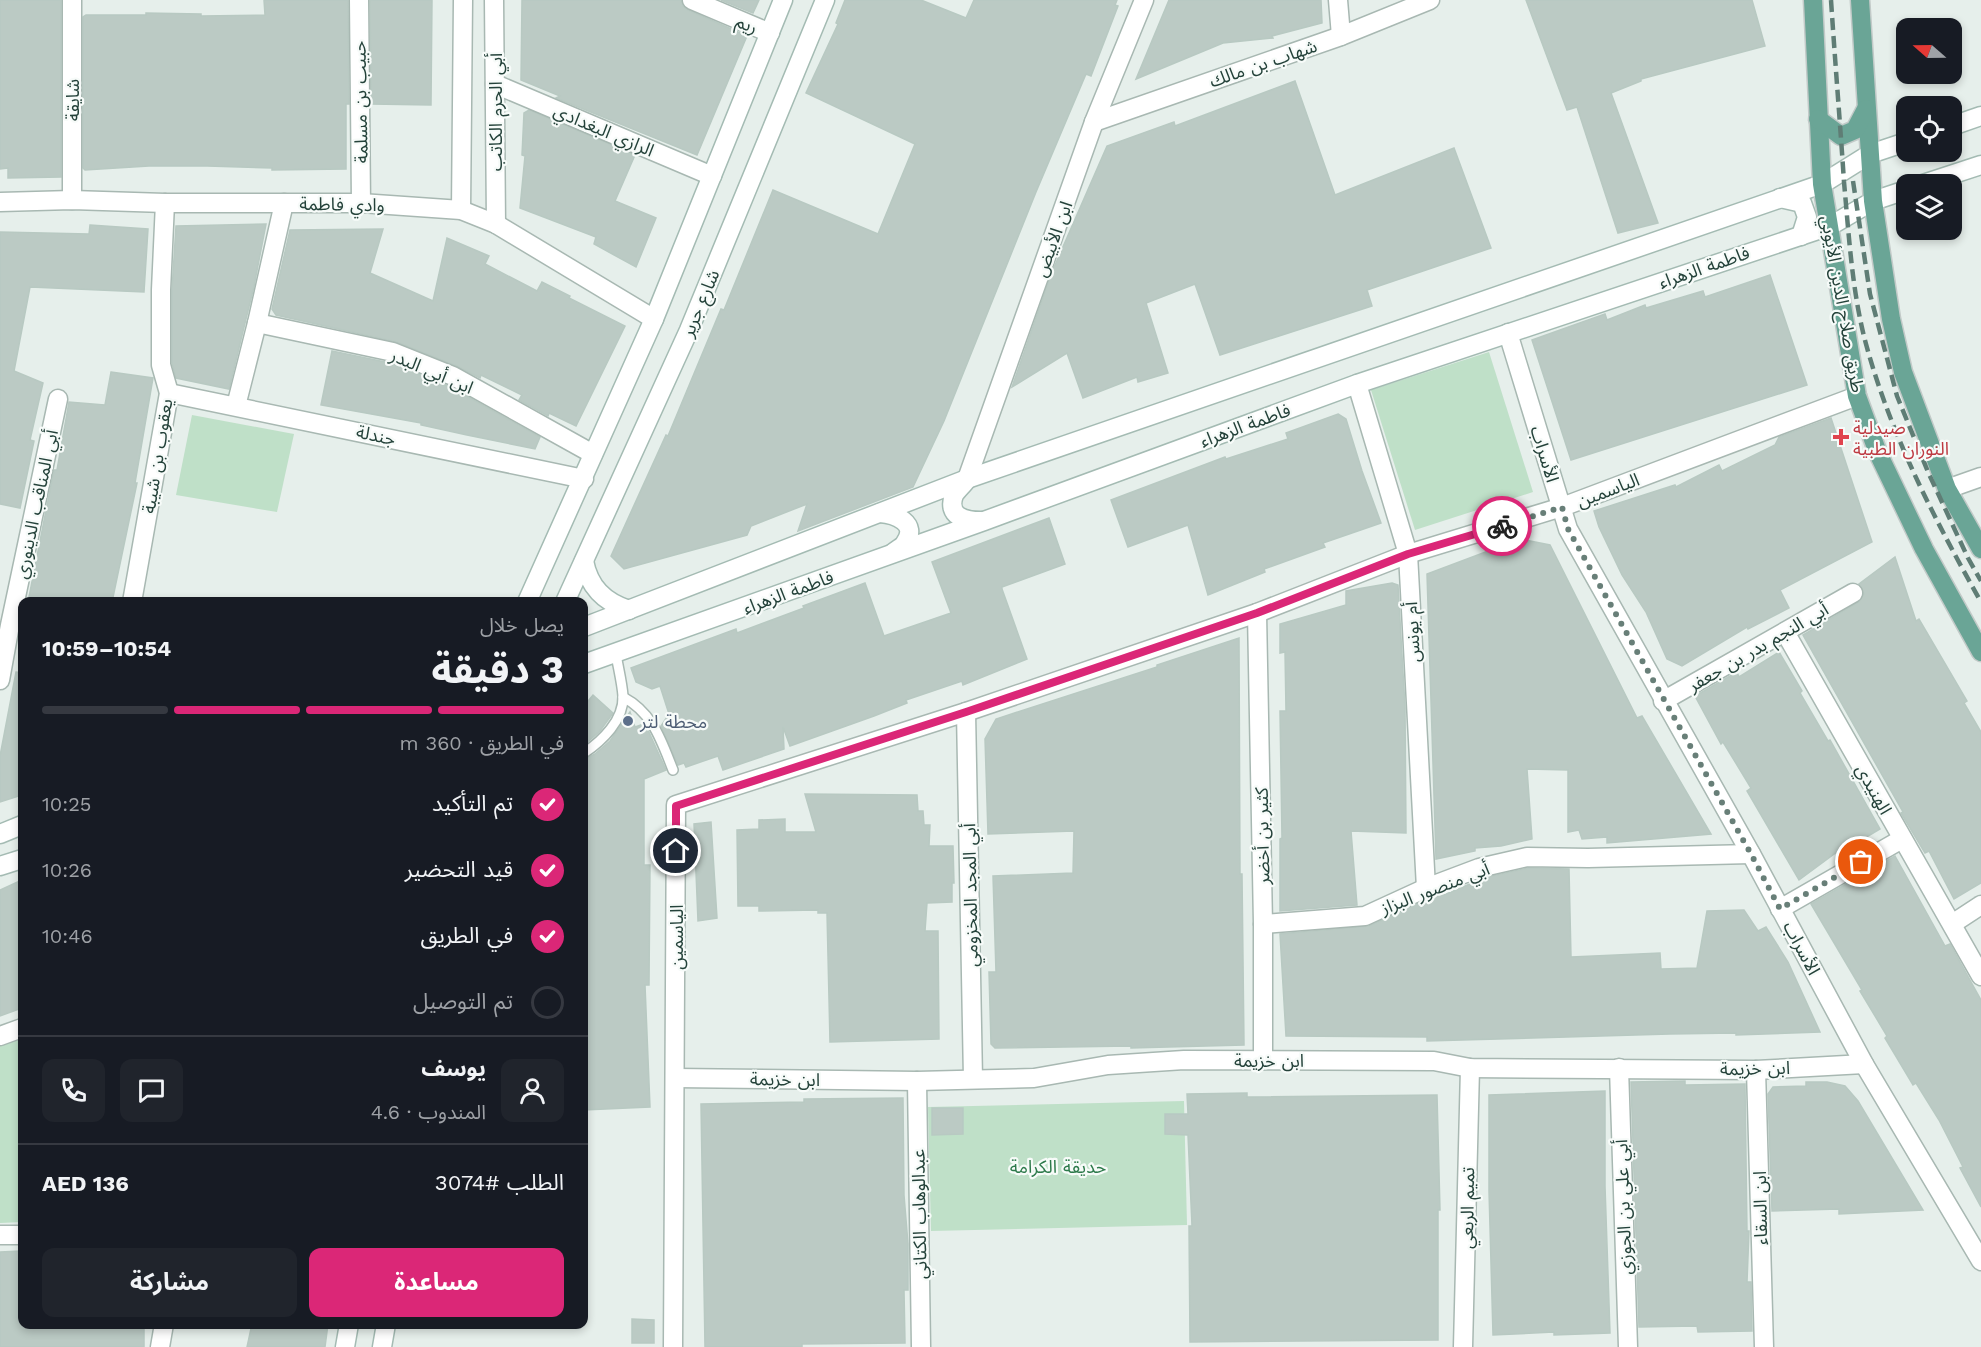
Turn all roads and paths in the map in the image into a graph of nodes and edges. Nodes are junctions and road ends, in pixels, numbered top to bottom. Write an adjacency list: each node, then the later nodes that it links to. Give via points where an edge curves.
1 (72, 0): 29 (street, شايقة)
2 (359, 0): 34 (street, حبيب بن مسلمة)
3 (463, 0): 35 (street, أبي الحرم الكاتب)
4 (494, 0): 15 (street, أبي الحرم الكاتب)
5 (692, 0): 13 (street, ريم)
6 (783, 0): 13 (street, شارع جرير)
7 (825, 0): 58 (street, شارع جرير, via 689,330)
8 (1144, 0): 19 (street, ابن الأبيض)
9 (1338, 0): 14 (street)
10 (1430, 0): 14 (street, شهاب بن مالك)
11 (1813, 0): 18 (main road, طريق صلاح الدين الأيوبي)
12 (1861, 0): 16 (main road)
13 (770, 33): 25 (street, شارع جرير)
14 (1341, 36): 19 (street, شهاب بن مالك)
15 (495, 84): 25 (street, الرازي البغدادي); 36 (street, أبي الحرم الكاتب)
16 (1867, 106): 18 (main road, via 1855,130 1841,136); 22 (main road)
17 (1981, 116): 20 (street)
18 (1818, 119): 26 (main road, طريق صلاح الدين الأيوبي)
19 (1094, 122): 50 (street, ابن الأبيض)
20 (1962, 123)
21 (1896, 145): 22 (street)
22 (1870, 154): 26 (street); 30 (main road)
23 (1981, 165): 24 (street)
24 (1954, 174)
25 (712, 176): 39 (street, شارع جرير)
26 (1821, 184): 28 (street); 37 (main road, طريق صلاح الدين الأيوبي)
27 (1896, 193): 30 (street, فاطمة الزهراء)
28 (1780, 198): 38 (street, via 1802,203 1807,217); 50 (street)
29 (72, 200): 31 (street, وادي فاطمة); 32 (street, وادي فاطمة)
30 (1873, 201): 37 (street, فاطمة الزهراء); 51 (main road, via 1903,372)
31 (0, 202)
32 (165, 203): 33 (street, وادي فاطمة); 43 (street, يعقوب بن شيبة, via 161,365)
33 (284, 203): 34 (street, وادي فاطمة); 40 (street)
34 (362, 203): 35 (street, وادي فاطمة)
35 (461, 210): 36 (street, وادي فاطمة)
36 (496, 224): 39 (street, وادي فاطمة)
37 (1830, 226): 38 (street, فاطمة الزهراء); 44 (main road, طريق صلاح الدين الأيوبي)
38 (1801, 236): 41 (street, فاطمة الزهراء)
39 (654, 320): 47 (street, شارع جرير)
40 (257, 323): 46 (street); 47 (street, ابن أبي البدر, via 393,352 453,376)
41 (1508, 333): 42 (street, فاطمة الزهراء); 52 (street, الأسراب)
42 (1357, 384): 54 (street, فاطمة الزهراء); 56 (street, أم يونس)
43 (169, 393): 46 (street, جندلة); 60 (street, يعقوب بن شيبة)
44 (1857, 396): 52 (street, الياسمين); 68 (main road, طريق صلاح الدين الأيوبي, via 1878,453 1918,538)
45 (58, 399): 65 (street, أبي المناقب الدينوري)
46 (236, 406): 49 (street, جندلة)
47 (593, 454): 49 (street, شارع جرير)
48 (1981, 477): 51 (street)
49 (584, 479): 61 (street, شارع جرير)
50 (967, 479): 53 (street); 54 (street, ابن الأبيض, via 954,496 957,514 963,520)
51 (1947, 489): 55 (main road)
52 (1562, 507): 56 (street, الياسمين); 73 (street, الأسراب, via 1568,529)
53 (880, 513): 57 (street, via 904,520 908,526 905,544); 63 (street)
54 (984, 521): 57 (street, فاطمة الزهراء)
55 (1981, 549)
56 (1408, 554): 64 (street, الياسمين); 83 (street, أم يونس)
57 (889, 555): 69 (street, فاطمة الزهراء)
58 (584, 561): 62 (street, شارع جرير); 63 (street, via 598,593)
59 (1853, 593): 67 (street, أبي النجم بدر بن جعفر)
60 (133, 597)
61 (529, 597)
62 (567, 597)
63 (629, 610): 66 (street)
64 (1257, 613): 74 (street, الياسمين); 86 (street, كثير بن أخضر)
65 (11, 624): 71 (street, أبي المناقب الدينوري)
66 (588, 625)
67 (1785, 632): 73 (street, أبي النجم بدر بن جعفر); 79 (street, الهنيدي)
68 (1981, 652)
69 (616, 654): 70 (street, فاطمة الزهراء); 72 (lane)
70 (588, 663)
71 (0, 680)
72 (623, 697): 75 (lane, via 616,721); 76 (lane, via 641,708 654,725)
73 (1664, 701): 80 (street, الأسراب)
74 (966, 712): 96 (street, الياسمين, via 676,806); 97 (street, أبي المجد المخزومي)
75 (588, 750)
76 (673, 770)
77 (18, 827): 78 (street)
78 (0, 834)
79 (1902, 839): 85 (street); 87 (street, الهنيدي)
80 (1751, 854): 83 (street, أبي منصور البزاز, via 1527,857 1479,868); 85 (street, الأسراب)
81 (18, 860): 82 (street)
82 (0, 866)
83 (1426, 888): 86 (street, أبي منصور البزاز, via 1365,916)
84 (1981, 905): 87 (street)
85 (1780, 909): 92 (street, الأسراب)
86 (1263, 924): 91 (street, كثير بن أخضر)
87 (1952, 924): 88 (street, الهنيدي)
88 (1981, 976)
89 (18, 1029): 90 (street)
90 (0, 1036)
91 (1263, 1060): 93 (street, ابن خزيمة, via 1434,1061); 97 (street, ابن خزيمة, via 1184,1060 1108,1065 1034,1078)
92 (1864, 1064): 95 (street, ابن خزيمة); 101 (street, الأسراب)
93 (1470, 1068): 94 (street, ابن خزيمة); 106 (street, تميم الربعي)
94 (1618, 1068): 95 (street, ابن خزيمة); 107 (street, أبي علي بن الجوزي)
95 (1756, 1070): 108 (street, ابن السقاء)
96 (675, 1078): 98 (street, ابن خزيمة); 104 (street, الياسمين)
97 (973, 1079): 98 (street, ابن خزيمة)
98 (917, 1081): 105 (street, عبدالوهاب الكتاني)
99 (0, 1235): 100 (street)
100 (18, 1235)
101 (1980, 1255)
102 (163, 1329): 103 (street)
103 (160, 1347)
104 (673, 1347)
105 (921, 1347)
106 (1463, 1347)
107 (1628, 1347)
108 (1764, 1347)

